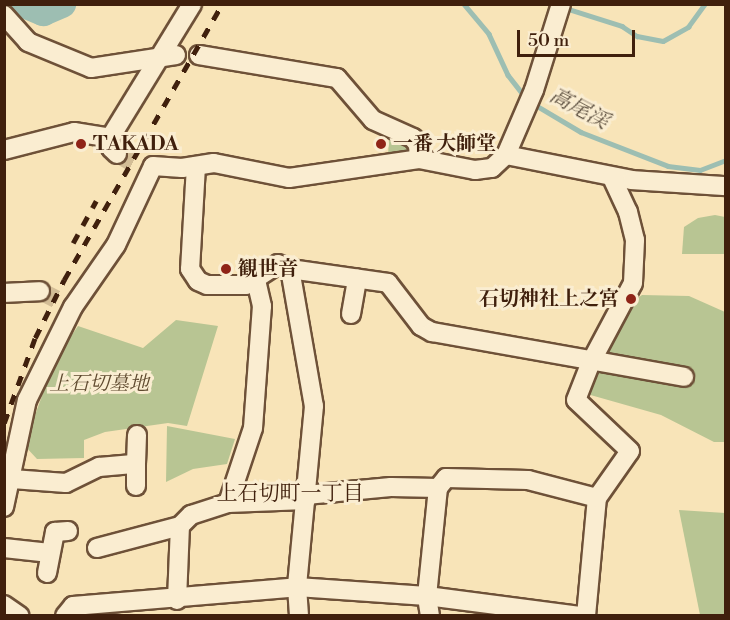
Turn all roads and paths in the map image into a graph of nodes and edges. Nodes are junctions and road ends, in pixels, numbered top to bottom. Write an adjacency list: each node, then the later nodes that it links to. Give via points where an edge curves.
1 (192, 4): 4 (street)
2 (561, 4): 7 (street, via 534,90)
3 (4, 15): 4 (street, via 28,42 91,68)
4 (169, 56): 6 (street, via 114,146 86,131)
5 (199, 56): 8 (street, via 337,78 373,120 413,138)
6 (4, 150)
7 (506, 155): 8 (street, via 492,168 475,170); 11 (street)
8 (419, 159): 10 (street, via 289,178 214,163)
9 (139, 166): 13 (street, via 129,194)
10 (196, 166): 13 (street, via 153,166); 16 (street, via 190,269 198,281 218,287)
11 (612, 177): 12 (street); 20 (street, via 628,212 635,240 633,283)
12 (726, 186)
13 (131, 217): 24 (street, via 67,304 27,399)
14 (290, 269): 15 (street); 16 (street, via 278,264); 27 (street, via 315,406)
15 (357, 279): 19 (street); 20 (street, via 388,283 421,326 432,332)
16 (256, 280): 29 (street, via 262,306 253,428)
17 (40, 291): 18 (street)
18 (4, 293)
19 (351, 314)
20 (591, 362): 21 (street); 28 (street, via 576,400 578,405 630,451)
21 (684, 377)
22 (137, 435): 23 (street)
23 (136, 464): 24 (street, via 99,467 66,483); 25 (street)
24 (12, 479): 30 (street)
25 (136, 486)
26 (438, 488): 27 (street, via 391,487); 28 (street, via 446,477 528,480); 38 (street)
27 (306, 498): 29 (street); 37 (street)
28 (597, 498): 46 (street)
29 (228, 503): 31 (street, via 191,515)
30 (4, 507)
31 (180, 526): 34 (street); 40 (street)
32 (68, 531): 35 (street, via 55,532)
33 (4, 548): 35 (street)
34 (98, 548)
35 (50, 553): 36 (street)
36 (47, 573)
37 (297, 587): 38 (street); 40 (street); 44 (street)
38 (427, 596): 41 (street); 45 (street)
39 (4, 605): 42 (street)
40 (180, 605): 43 (street, via 73,606)
41 (471, 609): 46 (street)
42 (20, 615)
43 (65, 615)
44 (299, 615)
45 (430, 615)
46 (584, 615)

